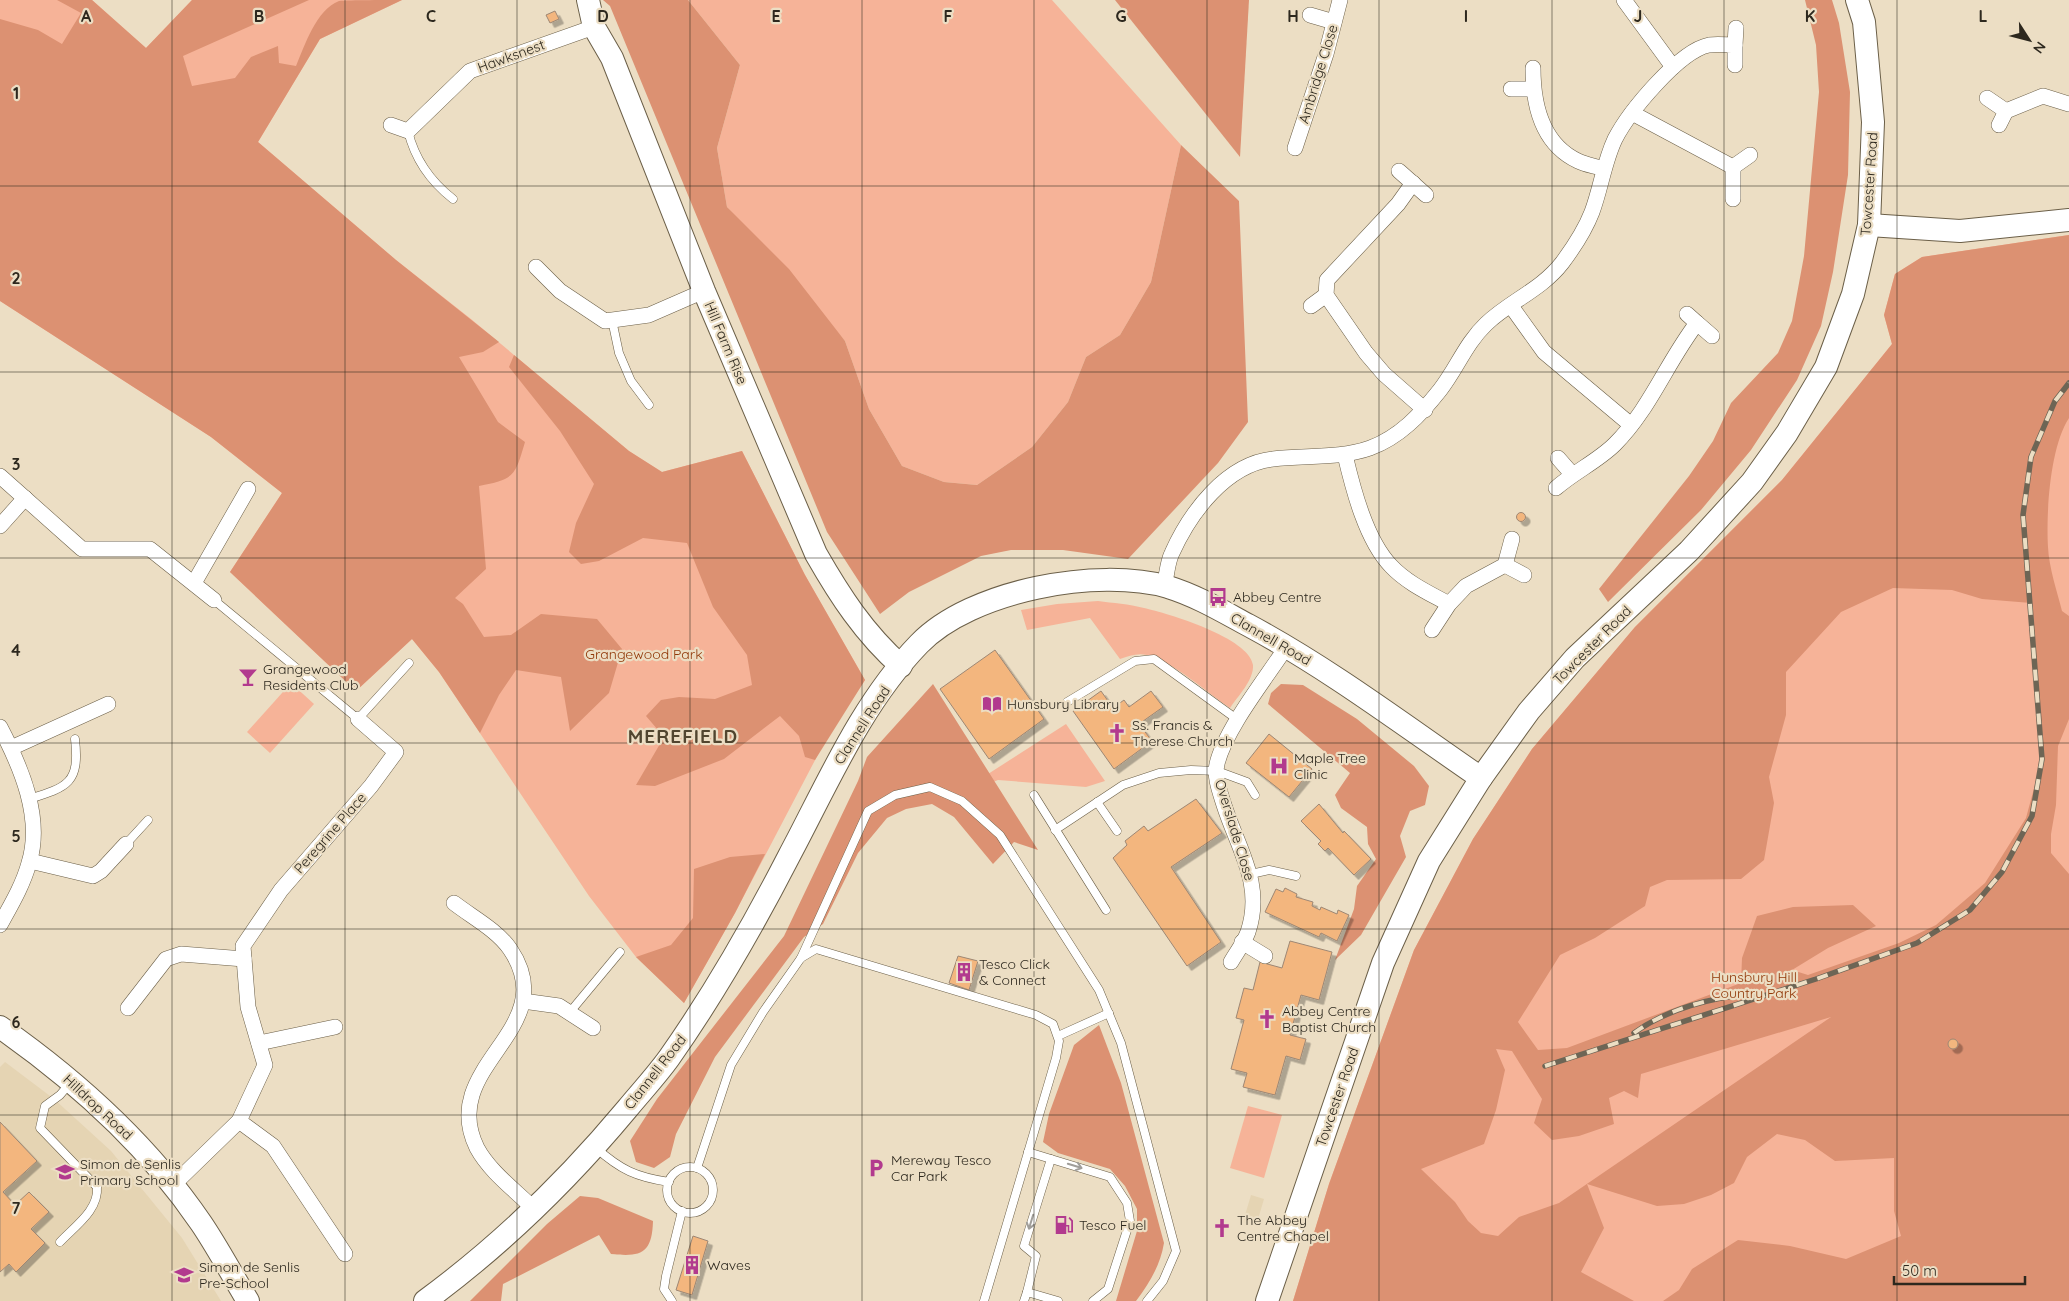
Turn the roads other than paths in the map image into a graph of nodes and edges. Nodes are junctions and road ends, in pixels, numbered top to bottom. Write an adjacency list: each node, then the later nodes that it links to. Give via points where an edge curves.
1 (588, 0): 7 (street, Hill Farm Rise)
2 (1340, 0): 6 (street, Ambridge Close)
3 (1624, 0): 11 (street)
4 (1857, 0): 32 (street, Towcester Road, via 1864,22 1873,122)
5 (1310, 15): 6 (street)
6 (1334, 22): 22 (street, Ambridge Close)
7 (594, 26): 21 (street, Hawksnest, via 470,71); 34 (street, Hill Farm Rise, via 612,58)
8 (1736, 28): 9 (street)
9 (1735, 45): 10 (street); 11 (street, via 1709,45 1686,55)
10 (1735, 65)
11 (1673, 67): 18 (street)
12 (1533, 68): 14 (street)
13 (1511, 89): 14 (street)
14 (1533, 89): 25 (street, via 1541,123 1558,147 1578,162)
15 (1987, 98): 17 (street)
16 (2069, 104): 17 (street, via 2043,96)
17 (2006, 111): 20 (street)
18 (1632, 113): 24 (street); 25 (street, via 1615,140)
19 (391, 125): 21 (street)
20 (1999, 125)
21 (408, 132): 29 (lane, via 412,148 434,185)
22 (1295, 148)
23 (1750, 155): 24 (street)
24 (1734, 166): 30 (street)
25 (1604, 169): 37 (street, via 1592,212 1578,241 1536,289)
26 (1399, 171): 27 (street)
27 (1413, 184): 28 (street); 35 (street, via 1327,280)
28 (1426, 195)
29 (453, 199)
30 (1732, 199)
31 (2069, 220): 32 (street, via 1960,231)
32 (1869, 224): 70 (street, Towcester Road, via 1853,294 1826,366 1787,433 1752,482 1689,551 1575,658 1529,711)
33 (536, 267): 38 (street, via 560,291 605,321)
34 (704, 291): 38 (street, via 649,316); 61 (street, Hill Farm Rise, via 816,554 860,624)
35 (1326, 295): 36 (street); 41 (street, via 1384,374)
36 (1311, 306)
37 (1511, 306): 41 (street, via 1488,322 1469,343); 42 (street, via 1544,352)
38 (612, 320): 40 (lane, via 631,381)
39 (1712, 336): 42 (street, via 1692,319 1657,389)
40 (649, 405)
41 (1425, 410): 43 (street, via 1403,430 1371,448)
42 (1631, 425): 45 (street, via 1614,445)
43 (1345, 455): 55 (street, via 1271,459 1242,469 1214,490 1189,522 1171,555); 57 (street, via 1353,489 1374,540 1390,565 1415,585)
44 (1558, 458): 45 (street)
45 (1572, 474): 48 (street)
46 (0, 476): 49 (street)
47 (248, 488): 54 (street)
48 (1556, 488)
49 (25, 498): 50 (street); 54 (street, via 82,549 150,549)
50 (0, 526)
51 (1512, 540): 52 (street)
52 (1505, 565): 53 (street); 57 (street, via 1466,586)
53 (1524, 576)
54 (194, 584): 56 (street)
55 (1164, 586): 59 (street, Clannell Road, via 1194,596); 61 (street, Clannell Road, via 1122,580 1063,582 1004,596 952,618 921,642)
56 (214, 600): 64 (lane)
57 (1449, 604): 58 (street)
58 (1432, 630)
59 (1287, 646): 65 (street, Overslade Close); 70 (street, Clannell Road)
60 (409, 663): 64 (lane)
61 (901, 666): 102 (street, Clannell Road, via 862,719 828,778 730,966 667,1061)
62 (1067, 702): 65 (lane, via 1135,660 1154,659)
63 (108, 704): 68 (street)
64 (358, 719): 89 (street, Peregrine Place, via 396,752 371,786 281,890 243,946)
65 (1238, 720): 69 (street, Overslade Close, via 1217,764)
66 (0, 727): 68 (street)
67 (75, 739): 73 (lane, via 76,769 70,782 60,789)
68 (11, 748): 73 (street)
69 (1217, 771): 71 (lane, via 1247,782); 74 (lane, via 1159,773 1123,785); 80 (street, Overslade Close, via 1218,786 1230,824)
70 (1481, 778): 121 (street, Towcester Road, via 1429,861 1383,963)
71 (1255, 794)
72 (1034, 796): 76 (lane)
73 (29, 799): 79 (street, via 34,830)
74 (1098, 802): 76 (lane); 77 (lane)
75 (148, 820): 78 (lane)
76 (1055, 830): 83 (lane)
77 (1117, 831)
78 (126, 844): 79 (street, via 93,876)
79 (30, 861): 84 (street)
80 (1251, 874): 81 (lane, via 1269,870); 85 (street, Overslade Close, via 1254,903)
81 (1296, 876)
82 (454, 903): 91 (street, via 510,948 519,965)
83 (1106, 910)
84 (0, 925)
85 (1242, 942): 87 (street); 90 (street, Overslade Close)
86 (620, 952): 93 (lane)
87 (1265, 956)
88 (801, 958): 94 (lane, via 868,811 895,795 930,787 962,801 1000,835 1099,990); 98 (lane, via 816,949 846,956 1036,1015 1053,1024); 105 (lane, via 763,1012 731,1066)
89 (244, 959): 92 (street, via 181,954 166,959); 99 (street, Peregrine Place, via 248,1007)
90 (1231, 962)
91 (523, 1001): 93 (street, via 559,1006); 108 (street, via 518,1020 479,1075 469,1108 470,1129 491,1167)
92 (128, 1008)
93 (570, 1012): 97 (street)
94 (1108, 1013): 98 (lane); 120 (lane, via 1121,1043 1176,1251 1163,1282)
95 (0, 1027): 100 (street, Hilldrop Road)
96 (335, 1027): 99 (street)
97 (593, 1028)
98 (1058, 1036): 103 (lane, via 1056,1058)
99 (259, 1043): 101 (street, Peregrine Place, via 265,1064)
100 (72, 1081): 107 (street, Hilldrop Road, via 133,1139); 110 (lane, via 45,1106 40,1128 97,1187 98,1197 92,1209)
101 (239, 1121): 107 (street, Peregrine Place); 111 (street, via 273,1146)
102 (595, 1147): 106 (lane, via 614,1164 635,1176); 108 (street, Clannell Road)
103 (1028, 1152): 104 (lane); 116 (lane)
104 (1051, 1159): 112 (lane, one-way to 112, via 1024,1246 1036,1256); 119 (lane, one-way to 119, via 1110,1177 1127,1203 1130,1220 1108,1289)
105 (697, 1168): 106 (lane, via 683,1168); 109 (lane, via 712,1182 712,1197 697,1212)
106 (669, 1182): 109 (lane, via 668,1196)
107 (172, 1186): 113 (street, Hilldrop Road, via 201,1222)
108 (534, 1209): 114 (street, Clannell Road, via 490,1250)
109 (682, 1212): 115 (lane, via 664,1289)
110 (60, 1242)
111 (345, 1254)
112 (1027, 1292): 117 (lane); 118 (lane)
113 (248, 1301)
114 (425, 1301)
115 (672, 1301)
116 (984, 1301)
117 (1024, 1301)
118 (1058, 1301)
119 (1093, 1301)
120 (1147, 1301)
121 (1267, 1301)

